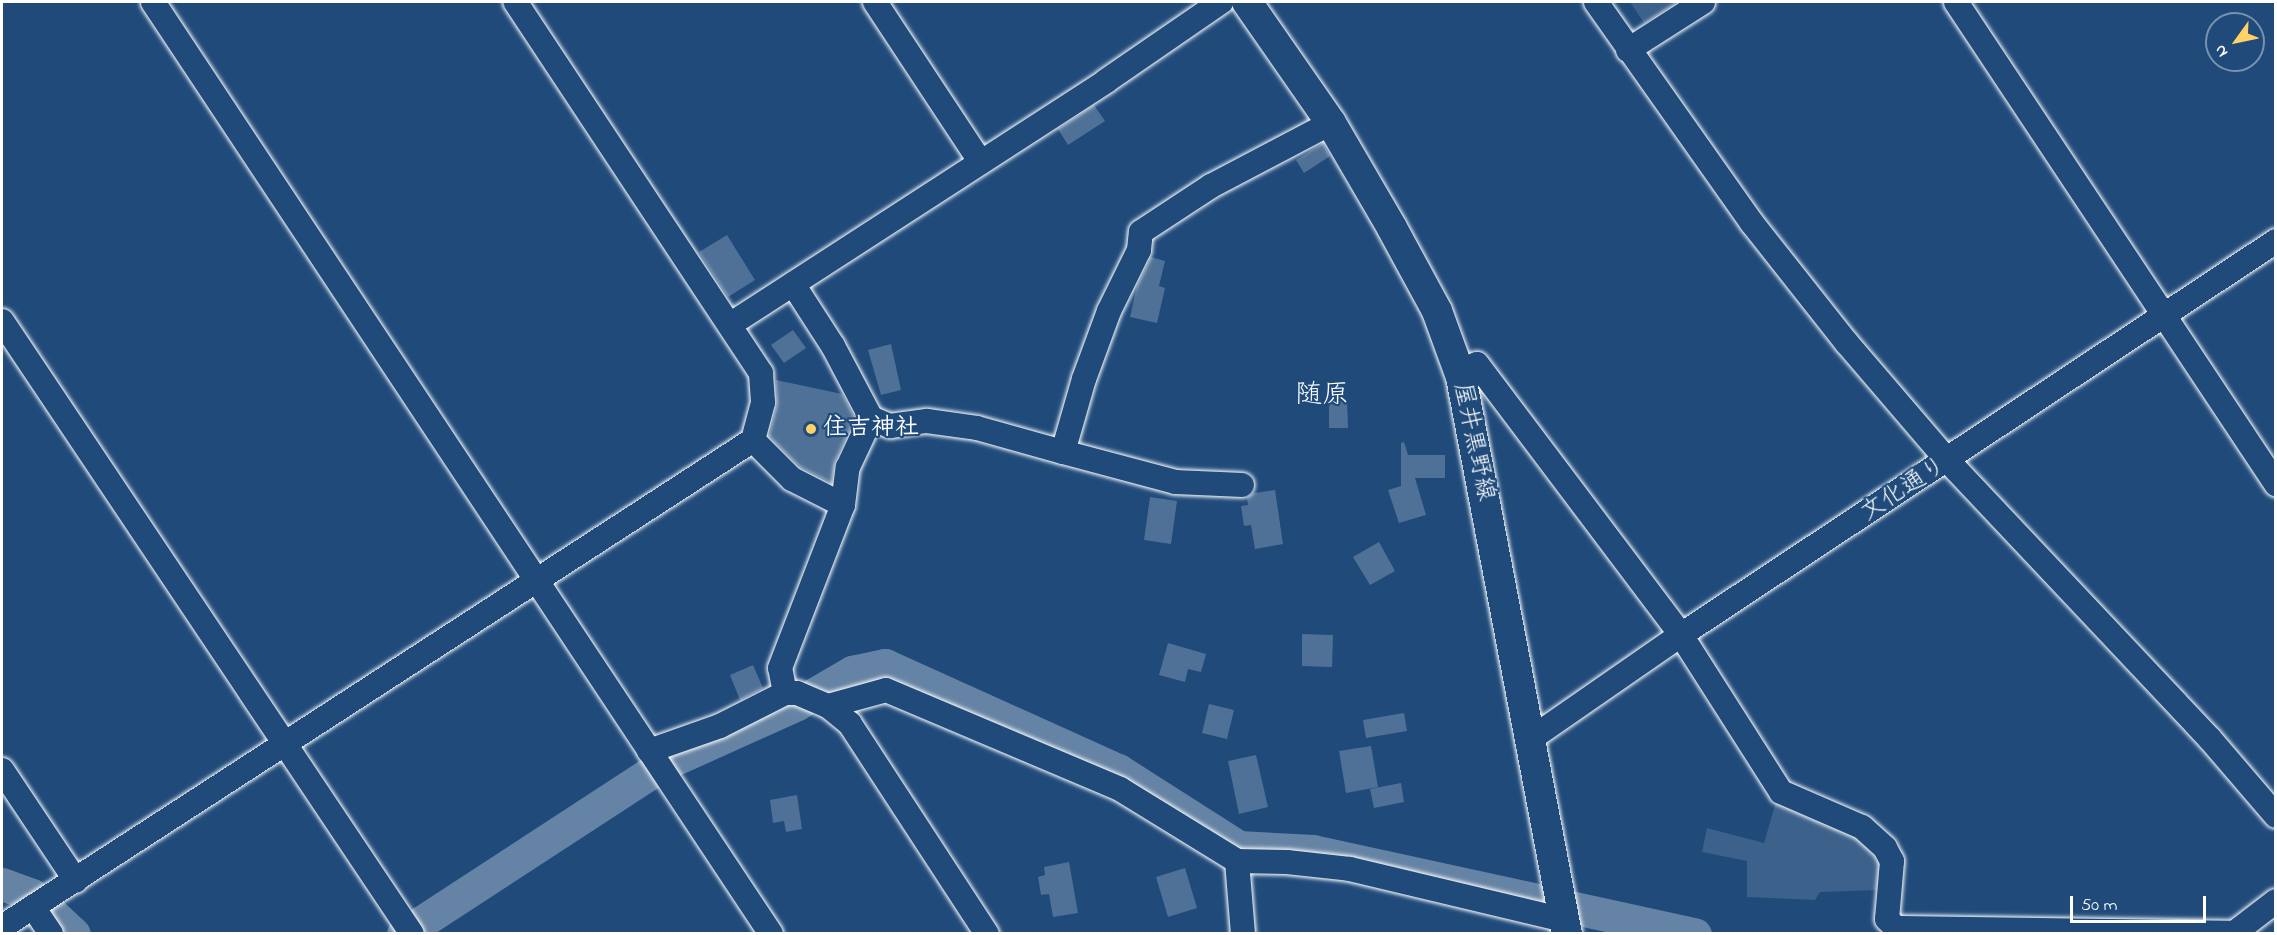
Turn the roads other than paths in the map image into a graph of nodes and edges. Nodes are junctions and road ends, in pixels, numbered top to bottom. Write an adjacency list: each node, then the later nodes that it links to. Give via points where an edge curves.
1 (153, 2): 25 (street)
2 (515, 2): 16 (street)
3 (875, 2): 11 (street)
4 (1221, 2): 11 (street)
5 (1247, 2): 10 (main road, 屋井黒野線)
6 (1596, 2): 9 (street)
7 (1703, 2): 9 (street)
8 (1956, 2): 14 (street)
9 (1628, 50): 21 (street, via 1752,224)
10 (1331, 123): 17 (main road, 屋井黒野線, via 1437,311); 20 (street, via 1210,186 1141,232 1139,250 1109,311 1084,380)
11 (980, 161): 13 (street)
12 (2276, 241): 14 (street, 文化通り)
13 (793, 284): 16 (street); 18 (street, via 833,346)
14 (2163, 314): 21 (street, 文化通り); 22 (street)
15 (2, 321): 30 (street)
16 (731, 324): 19 (street, via 761,373 763,402)
17 (1458, 371): 26 (street, via 1477,364); 29 (main road, 屋井黒野線)
18 (871, 418): 20 (street, via 890,426 927,421 977,428); 24 (street, via 848,467)
19 (753, 440): 24 (street, via 792,479); 25 (street)
20 (1063, 452): 23 (street, via 1176,483)
21 (1948, 461): 26 (street, 文化通り); 33 (street, via 2210,739)
22 (2276, 484)
23 (1242, 485)
24 (843, 505): 27 (street, via 780,668)
25 (537, 583): 30 (street); 31 (street)
26 (1680, 635): 29 (street, 文化通り); 45 (street, via 1781,792 1863,826 1885,848 1893,861 1887,919 1896,928)
27 (785, 693): 28 (street, via 797,693); 31 (street, via 747,715)
28 (828, 706): 34 (street, via 885,690 1120,789); 43 (street, via 850,724)
29 (1532, 738): 39 (main road, 屋井黒野線)
30 (286, 746): 35 (street); 41 (street)
31 (649, 751): 42 (street)
32 (2, 770): 35 (street)
33 (2276, 816)
34 (1237, 861): 39 (street, via 1350,869); 44 (street)
35 (76, 881): 37 (street)
36 (2276, 901): 45 (street)
37 (33, 907): 38 (street); 40 (street)
38 (2, 927)
39 (1566, 927)
40 (51, 933)
41 (412, 933)
42 (771, 933)
43 (987, 933)
44 (1243, 933)
45 (2234, 933)

